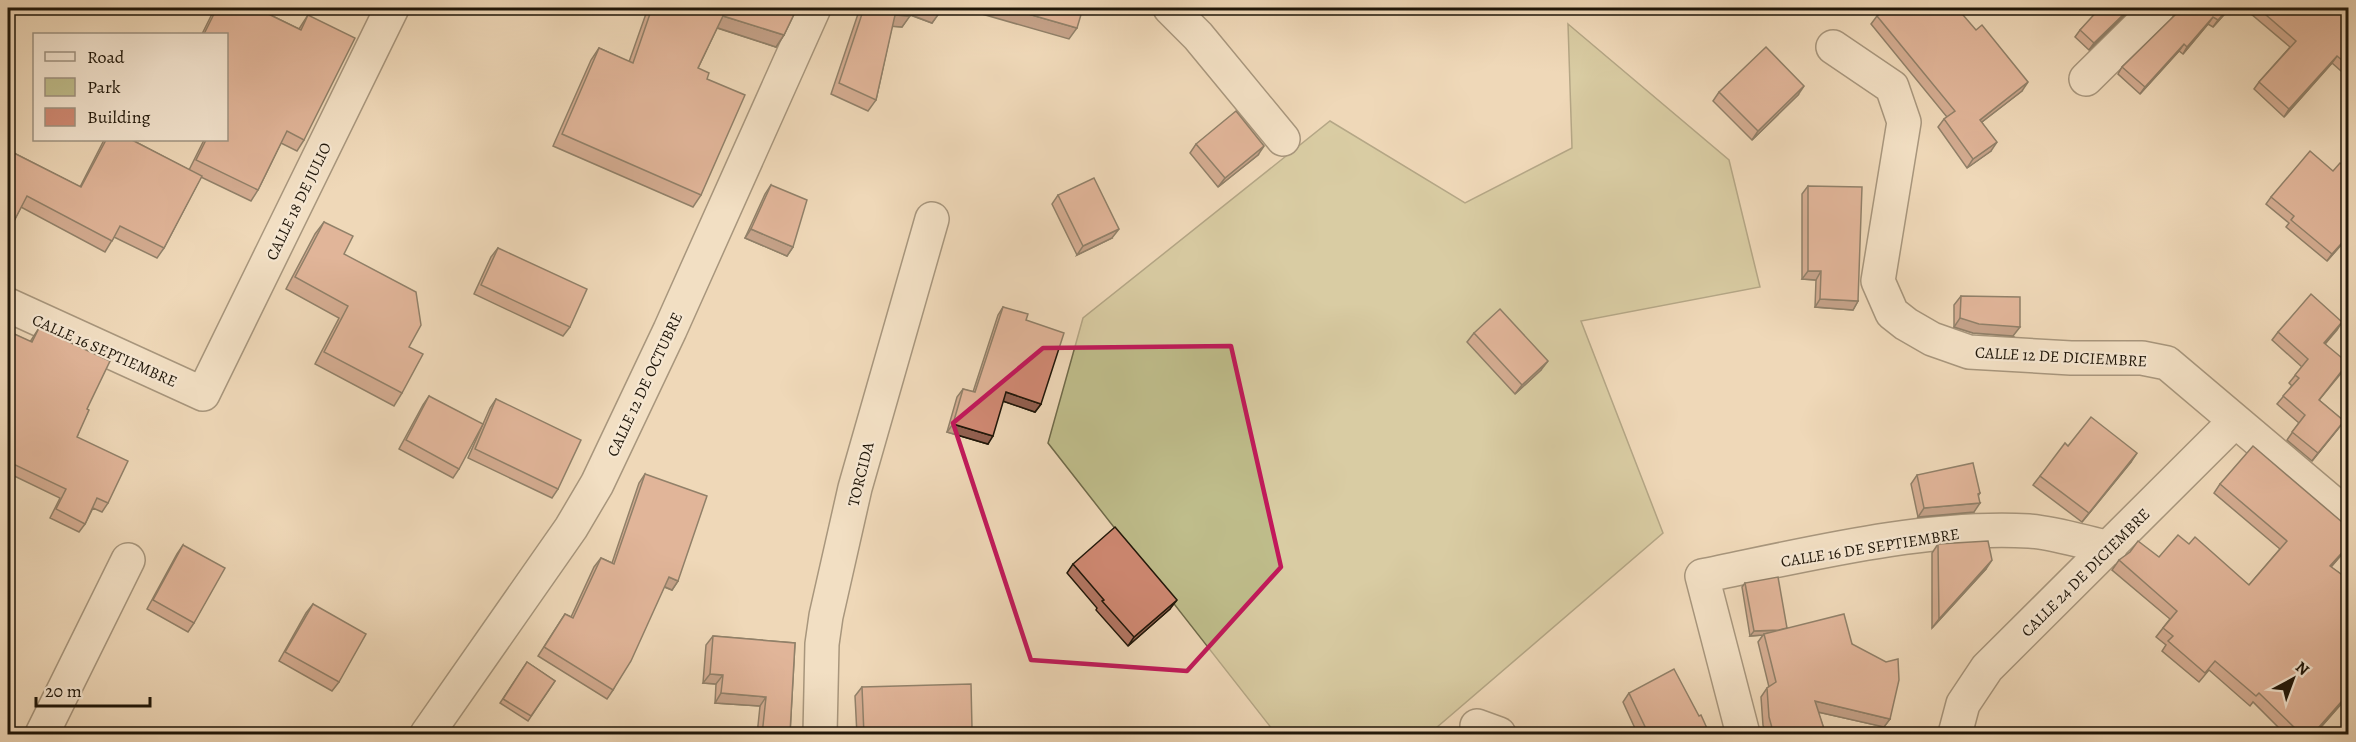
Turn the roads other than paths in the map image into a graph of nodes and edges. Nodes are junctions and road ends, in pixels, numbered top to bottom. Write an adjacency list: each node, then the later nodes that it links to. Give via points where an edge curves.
1 (392, 8): 10 (street, CALLE 18 DE JULIO)
2 (814, 8): 16 (street, CALLE 12 DE OCTUBRE, via 597,484 572,528)
3 (1170, 8): 7 (street)
4 (2158, 8): 6 (street)
5 (1833, 47): 11 (street, CALLE 12 DE DICIEMBRE, via 1892,87 1904,122 1878,281 1892,312 1932,339 1969,352 2142,358 2167,363)
6 (2086, 79)
7 (1283, 139)
8 (932, 219): 17 (street, TORCIDA, via 855,488 826,616)
9 (8, 305): 10 (street, CALLE 16 SEPTIEMBRE)
10 (203, 394)
11 (2234, 422): 12 (street, CALLE 12 DE DICIEMBRE); 13 (street, CALLE 24 DE DICIEMBRE)
12 (2349, 516)
13 (2110, 548): 18 (street, CALLE 16 DE SEPTIEMBRE, via 2031,531 1977,531 1823,551 1702,576); 19 (street, CALLE 24 DE DICIEMBRE, via 1987,668 1963,704)
14 (129, 560): 15 (street)
15 (42, 735)
16 (427, 735)
17 (820, 735)
18 (1743, 735)
19 (1955, 735)

